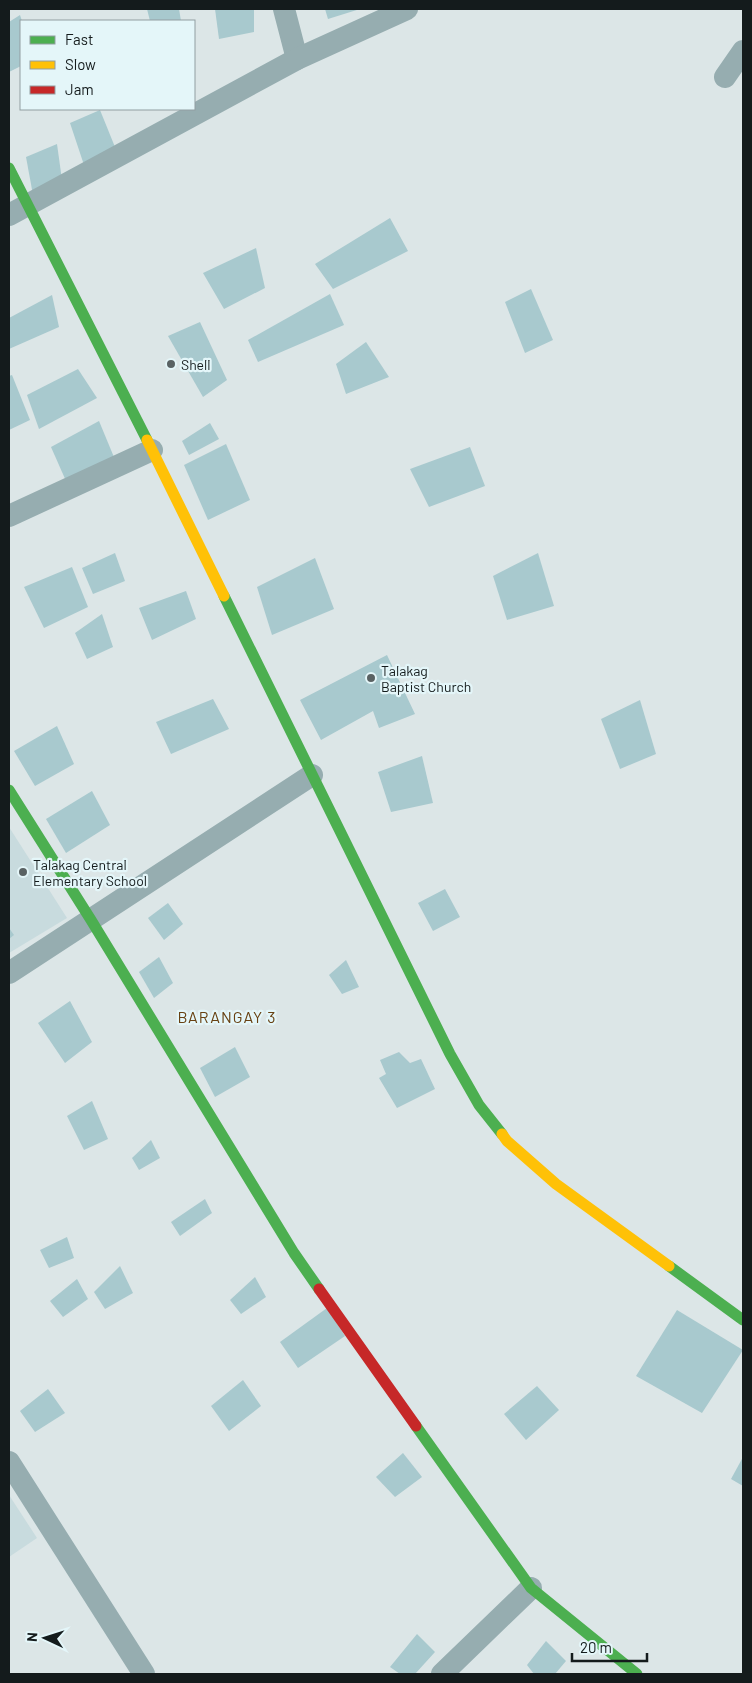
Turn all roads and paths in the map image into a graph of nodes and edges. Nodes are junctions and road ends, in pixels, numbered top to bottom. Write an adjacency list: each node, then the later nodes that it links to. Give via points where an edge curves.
1 (284, 9): 4 (street)
2 (407, 9): 4 (street)
3 (743, 50): 5 (street)
4 (297, 59): 7 (street)
5 (725, 77)
6 (9, 168): 7 (main road)
7 (18, 210): 8 (main road)
8 (152, 450): 9 (street); 10 (main road)
9 (9, 516)
10 (312, 775): 12 (street); 14 (main road, via 450,1054 479,1105 507,1141 556,1184)
11 (9, 790): 12 (main road)
12 (91, 920): 13 (street); 16 (main road, via 294,1253)
13 (9, 973)
14 (743, 1320)
15 (9, 1462): 17 (street)
16 (531, 1588): 18 (street); 19 (main road)
17 (144, 1674)
18 (442, 1674)
19 (637, 1674)

